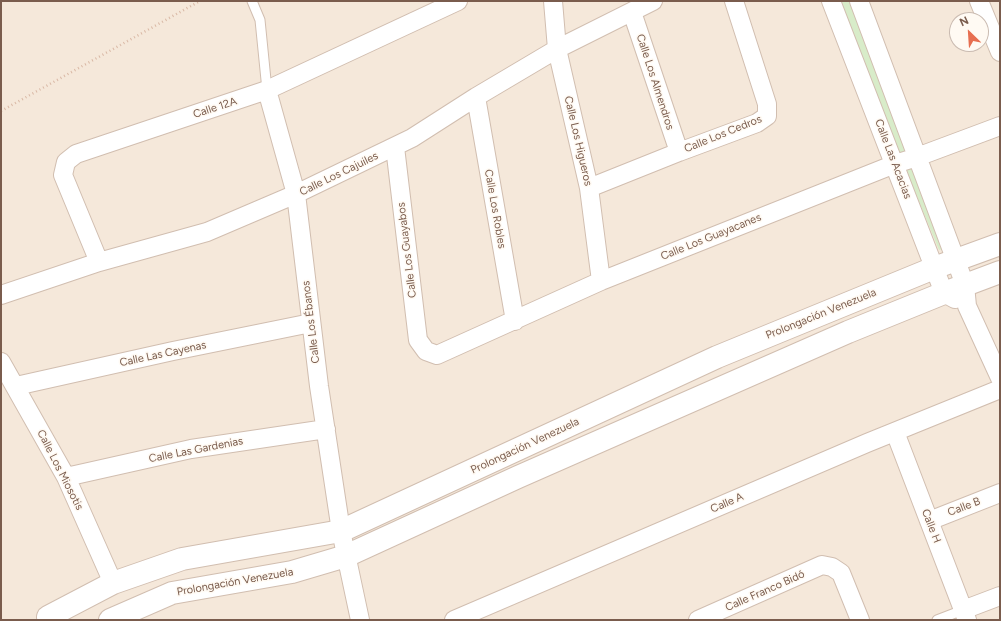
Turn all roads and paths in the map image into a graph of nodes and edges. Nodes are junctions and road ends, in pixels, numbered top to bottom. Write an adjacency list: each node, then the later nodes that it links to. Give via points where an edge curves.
1 (200, 1): 15 (path)
2 (252, 1): 13 (lane, via 260,20)
3 (458, 1): 13 (street, Calle 12A)
4 (553, 1): 11 (street, Calle Los Higueros)
5 (653, 1): 10 (street, Calle Los Cajuiles)
6 (734, 1): 18 (street, Calle Los Cedros, via 767,104 767,116 758,123)
7 (831, 1): 20 (street, Calle Las Acacias)
8 (859, 1): 19 (street)
9 (979, 1): 12 (street)
10 (632, 12): 11 (street, Calle Los Cajuiles); 18 (street, Calle Los Almendros)
11 (557, 49): 14 (street, Calle Los Cajuiles); 21 (street, Calle Los Higueros)
12 (1000, 52)
13 (267, 90): 22 (street, Calle Los Ébanos); 25 (street, Calle 12A, via 76,154 66,162 64,175)
14 (476, 97): 17 (street, Calle Los Cajuiles); 33 (street, Calle Los Robles)
15 (1, 111)
16 (1000, 126): 19 (street, Calle Los Guayacanes)
17 (395, 147): 22 (street, Calle Los Cajuiles); 35 (street, Calle Los Guayabos, via 418,340)
18 (679, 152): 21 (street, Calle Los Cedros)
19 (918, 157): 20 (street, Calle Los Guayacanes); 24 (street)
20 (895, 164): 26 (street, Calle Las Acacias); 28 (street, Calle Los Guayacanes)
21 (588, 188): 28 (street, Calle Los Higueros)
22 (296, 194): 25 (street, Calle Los Cajuiles, via 207,232); 34 (street, Calle Los Ébanos)
23 (1000, 244): 24 (street, Prolongación Venezuela)
24 (956, 260): 26 (street, Prolongación Venezuela); 29 (street)
25 (99, 262): 31 (street, Calle Los Cajuiles)
26 (934, 268): 30 (street, Calle Las Acacias); 45 (street, Prolongación Venezuela, via 717,357)
27 (1000, 272): 29 (street, Prolongación Venezuela)
28 (601, 281): 33 (street, Calle Los Guayacanes)
29 (965, 285): 30 (street, Prolongación Venezuela); 32 (street)
30 (944, 293): 32 (street); 46 (street, Prolongación Venezuela, via 848,332)
31 (1, 295)
32 (967, 306): 37 (street)
33 (515, 321): 35 (street, Calle Los Guayacanes, via 437,355)
34 (311, 323): 38 (street, Calle Las Cayenas); 40 (street, Calle Los Ébanos)
35 (426, 352)
36 (1, 362): 38 (street, Calle Los Miosotis)
37 (1000, 378)
38 (16, 386): 42 (street, Calle Los Miosotis)
39 (1000, 389): 41 (street, Calle A)
40 (326, 429): 42 (street, Calle Las Gardenias, via 191,449); 45 (street, Calle Los Ébanos)
41 (895, 432): 44 (street, Calle H); 53 (street, Calle A)
42 (66, 477): 47 (street, Calle Los Miosotis)
43 (1000, 493): 44 (street, Calle B)
44 (929, 521): 49 (street, Calle H)
45 (341, 531): 46 (street, Calle Los Ébanos); 47 (street, Prolongación Venezuela, via 182,559)
46 (346, 556): 51 (street, Prolongación Venezuela, via 292,572 172,593); 52 (street, Calle Los Ébanos)
47 (113, 582): 50 (street, Prolongación Venezuela)
48 (1000, 596): 49 (street)
49 (965, 615): 56 (lane)
50 (46, 619)
51 (110, 620)
52 (360, 620)
53 (454, 620)
54 (698, 620): 55 (street, Calle Franco Bidó, via 822,565 832,566 841,573)
55 (860, 620)
56 (937, 620)

